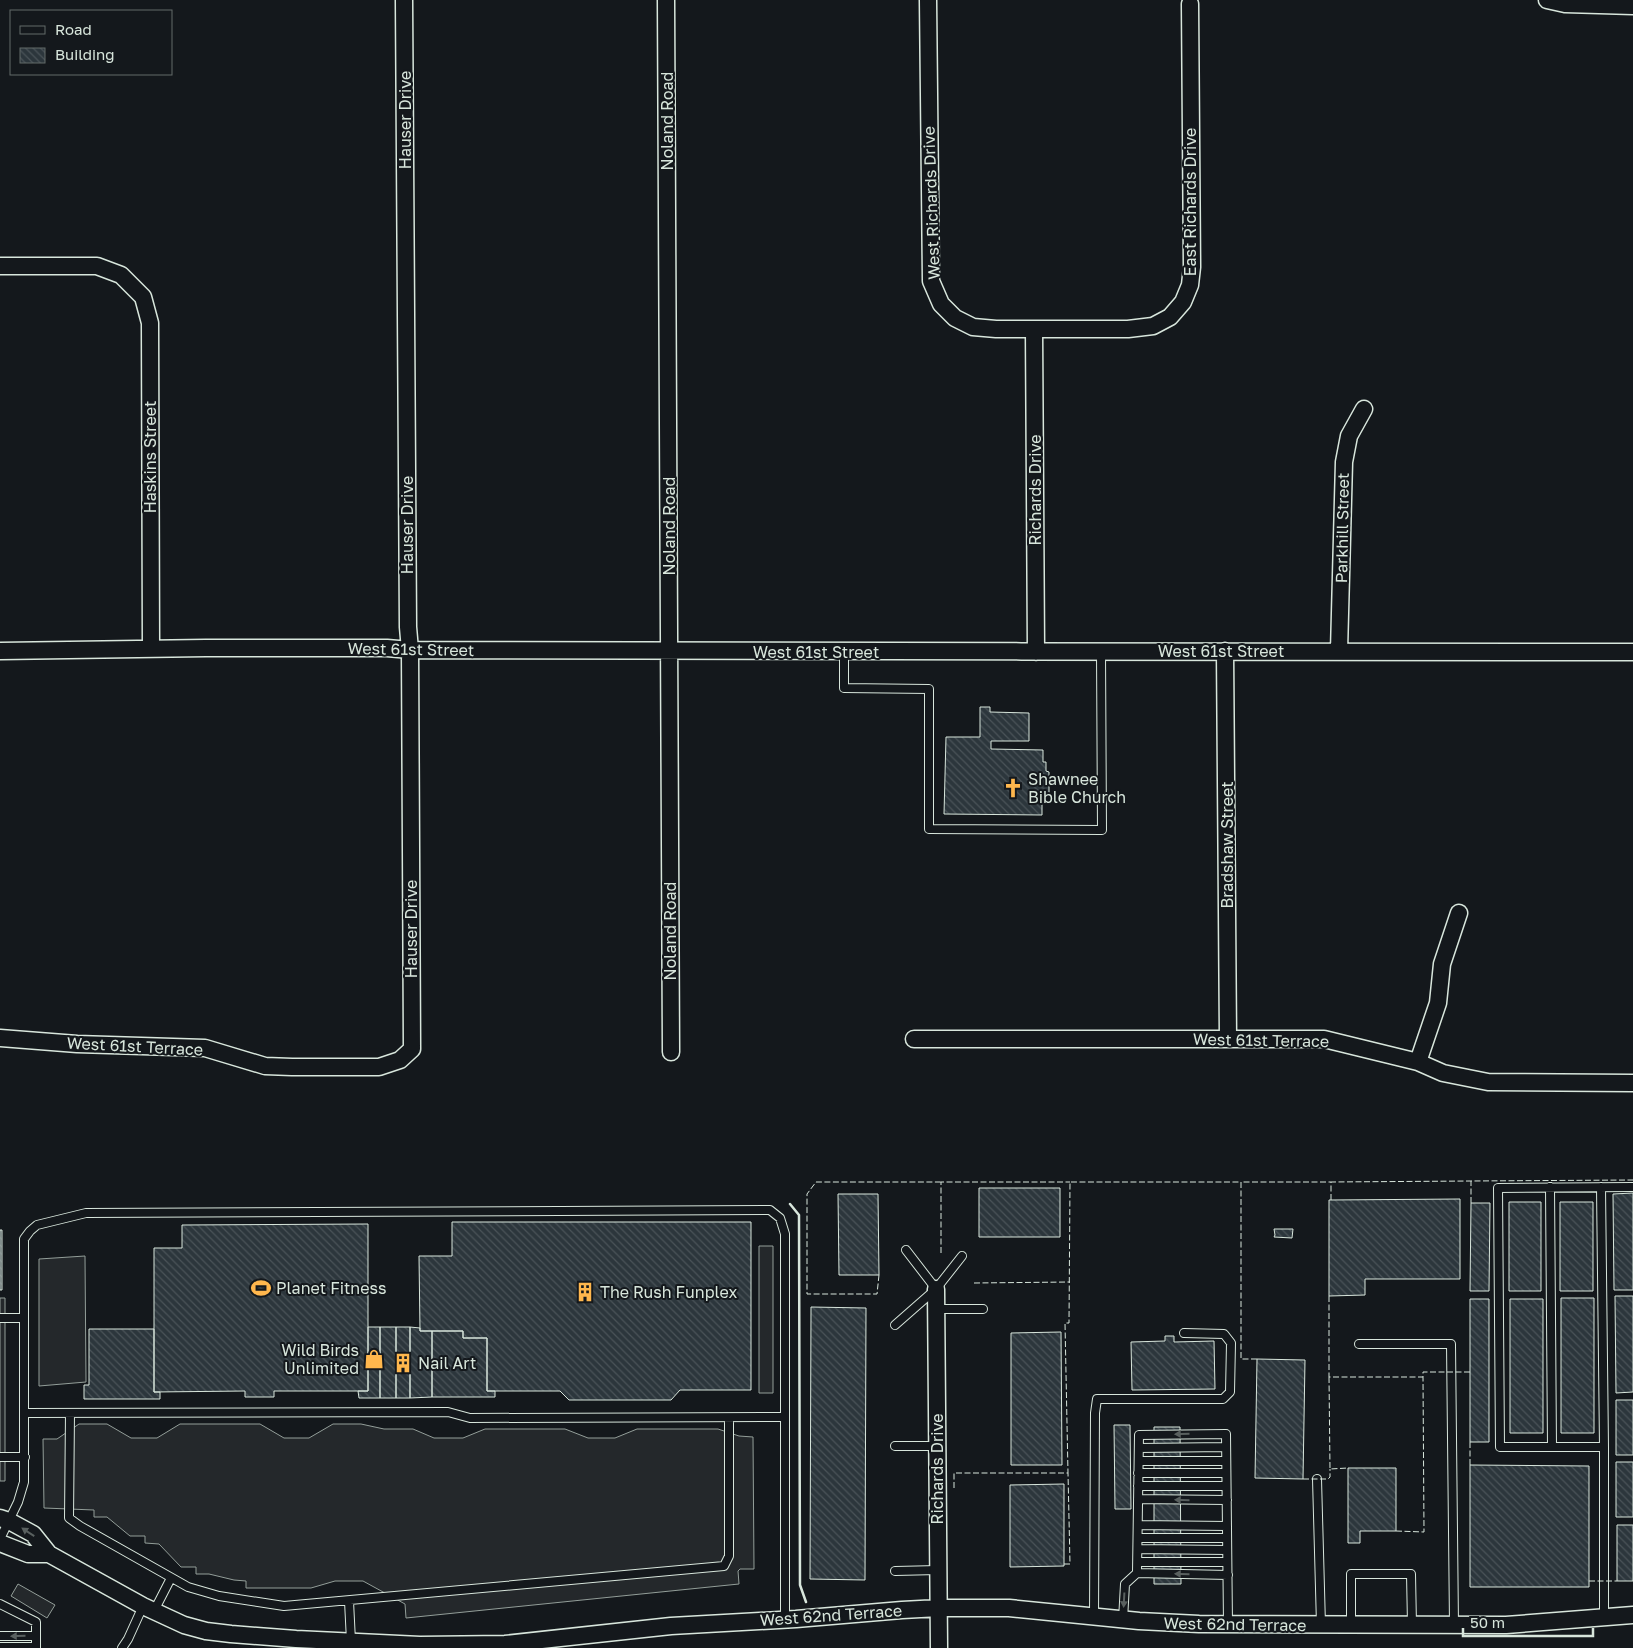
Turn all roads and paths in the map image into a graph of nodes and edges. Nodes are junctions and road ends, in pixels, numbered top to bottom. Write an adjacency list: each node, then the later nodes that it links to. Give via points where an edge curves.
1 (404, 0): 11 (street, Hauser Drive)
2 (666, 0): 15 (street, Noland Road)
3 (928, 0): 8 (street, West Richards Drive, via 931,281 941,304 955,318 973,327)
4 (1547, 0): 6 (street, via 1565,4)
5 (1190, 4): 8 (street, East Richards Drive, via 1192,267 1190,285 1183,302 1170,317 1153,326)
6 (1633, 6)
7 (0, 266): 10 (street, Haskins Street, via 97,266 121,275 143,297 150,323)
8 (1034, 329): 17 (street, Richards Drive)
9 (1364, 409): 14 (street, Parkhill Street, via 1349,436 1344,462)
10 (151, 649): 11 (street, West 61st Street); 12 (street, West 61st Street)
11 (410, 650): 15 (street, West 61st Street); 24 (street, Hauser Drive)
12 (0, 651)
13 (1226, 651): 14 (street, West 61st Street); 18 (street, West 61st Street); 23 (street, Bradshaw Street)
14 (1339, 651): 19 (street, West 61st Street)
15 (669, 652): 16 (street, West 61st Street); 25 (street, Noland Road)
16 (844, 652): 17 (street, West 61st Street); 18 (lane, via 844,688 929,689 929,830 1102,830)
17 (1036, 652): 18 (street, West 61st Street)
18 (1101, 652)
19 (1633, 652)
20 (1459, 913): 26 (street, via 1442,964 1438,1003)
21 (0, 1038): 24 (street, West 61st Terrace, via 205,1048 265,1066 292,1067 379,1067 400,1060)
22 (914, 1039): 23 (street, West 61st Terrace)
23 (1228, 1039): 26 (street, West 61st Terrace, via 1324,1038)
24 (412, 1049)
25 (671, 1052)
26 (1418, 1062): 27 (street, West 61st Terrace, via 1443,1073 1488,1082)
27 (1633, 1083)
28 (1601, 1187): 29 (lane); 30 (lane); 49 (lane)
29 (1633, 1187)
30 (1550, 1188): 48 (lane); 48 (lane, via 1498,1188 1500,1447)
31 (906, 1250): 33 (lane)
32 (962, 1256): 33 (lane)
33 (936, 1289): 34 (street, Richards Drive); 38 (lane)
34 (936, 1309): 35 (lane); 46 (street, Richards Drive)
35 (983, 1309)
36 (0, 1318): 37 (lane)
37 (24, 1318): 41 (lane); 43 (lane, via 24,1240 37,1225 86,1214 770,1210 780,1218 785,1234)
38 (895, 1325)
39 (1184, 1334): 84 (lane, via 1224,1334 1231,1343 1230,1392 1223,1399 1097,1399)
40 (1359, 1344): 92 (lane, via 1451,1344)
41 (24, 1413): 42 (lane); 52 (lane)
42 (70, 1413): 44 (lane, via 448,1412 470,1418); 78 (lane, via 69,1518)
43 (785, 1417): 44 (lane); 86 (lane)
44 (729, 1418): 79 (lane, via 729,1556 724,1566)
45 (895, 1446): 46 (lane)
46 (937, 1446): 74 (street, Richards Drive)
47 (1226, 1447): 50 (lane); 50 (lane, one-way to 50, via 1226,1434 1139,1435); 54 (lane)
48 (1552, 1447): 49 (lane)
49 (1604, 1447): 85 (lane)
50 (1139, 1448): 53 (lane)
51 (0, 1457): 52 (lane)
52 (25, 1457): 62 (lane, via 24,1482 18,1502)
53 (1139, 1461): 54 (lane); 55 (lane)
54 (1226, 1461): 56 (lane)
55 (1138, 1473): 56 (lane); 58 (lane)
56 (1226, 1473): 59 (lane)
57 (1317, 1479): 89 (lane)
58 (1138, 1486): 59 (lane); 60 (lane)
59 (1226, 1486): 61 (lane)
60 (1138, 1499): 61 (lane, one-way to 60); 63 (lane)
61 (1227, 1500): 64 (lane)
62 (5, 1520): 67 (lane); 71 (street, West 62nd Terrace, one-way to 62, via 33,1534)
63 (1138, 1525): 64 (lane); 65 (lane)
64 (1227, 1526): 66 (lane)
65 (1138, 1538): 66 (lane); 69 (lane)
66 (1227, 1538): 70 (lane)
67 (0, 1539)
68 (0, 1543): 71 (street, West 62nd Terrace, via 28,1554)
69 (1138, 1549): 70 (lane); 72 (lane)
70 (1227, 1550): 73 (lane)
71 (49, 1554): 82 (street, West 62nd Terrace)
72 (1138, 1562): 73 (lane); 76 (lane)
73 (1227, 1562): 77 (lane)
74 (938, 1570): 75 (lane); 81 (street, Richards Drive)
75 (895, 1571)
76 (1137, 1573): 77 (lane, one-way to 76); 87 (lane, one-way to 87, via 1125,1584)
77 (1228, 1575): 88 (lane)
78 (171, 1578): 79 (lane, via 219,1596 258,1603 284,1606); 82 (lane)
79 (349, 1601): 95 (lane)
80 (0, 1604): 94 (lane, via 36,1622)
81 (938, 1608): 84 (street, West 62nd Terrace, via 1009,1608); 86 (street, West 62nd Terrace); 99 (street, Richards Drive)
82 (148, 1609): 95 (street, West 62nd Terrace, via 206,1631); 98 (lane)
83 (1633, 1615): 85 (street, West 62nd Terrace)
84 (1094, 1617): 87 (street, West 62nd Terrace)
85 (1604, 1618): 92 (street, West 62nd Terrace)
86 (785, 1619): 95 (street, West 62nd Terrace, via 671,1626 505,1644 420,1646)
87 (1123, 1620): 88 (street, West 62nd Terrace)
88 (1228, 1624): 89 (street, West 62nd Terrace)
89 (1321, 1625): 90 (street, West 62nd Terrace)
90 (1351, 1625): 91 (street, West 62nd Terrace); 91 (lane, via 1351,1574 1411,1574)
91 (1412, 1625): 92 (street, West 62nd Terrace)
92 (1454, 1625)
93 (0, 1636): 94 (lane, one-way to 93)
94 (36, 1636): 96 (lane)
95 (351, 1641)
96 (36, 1647): 97 (lane)
97 (0, 1648)
98 (122, 1648)
99 (939, 1648)

